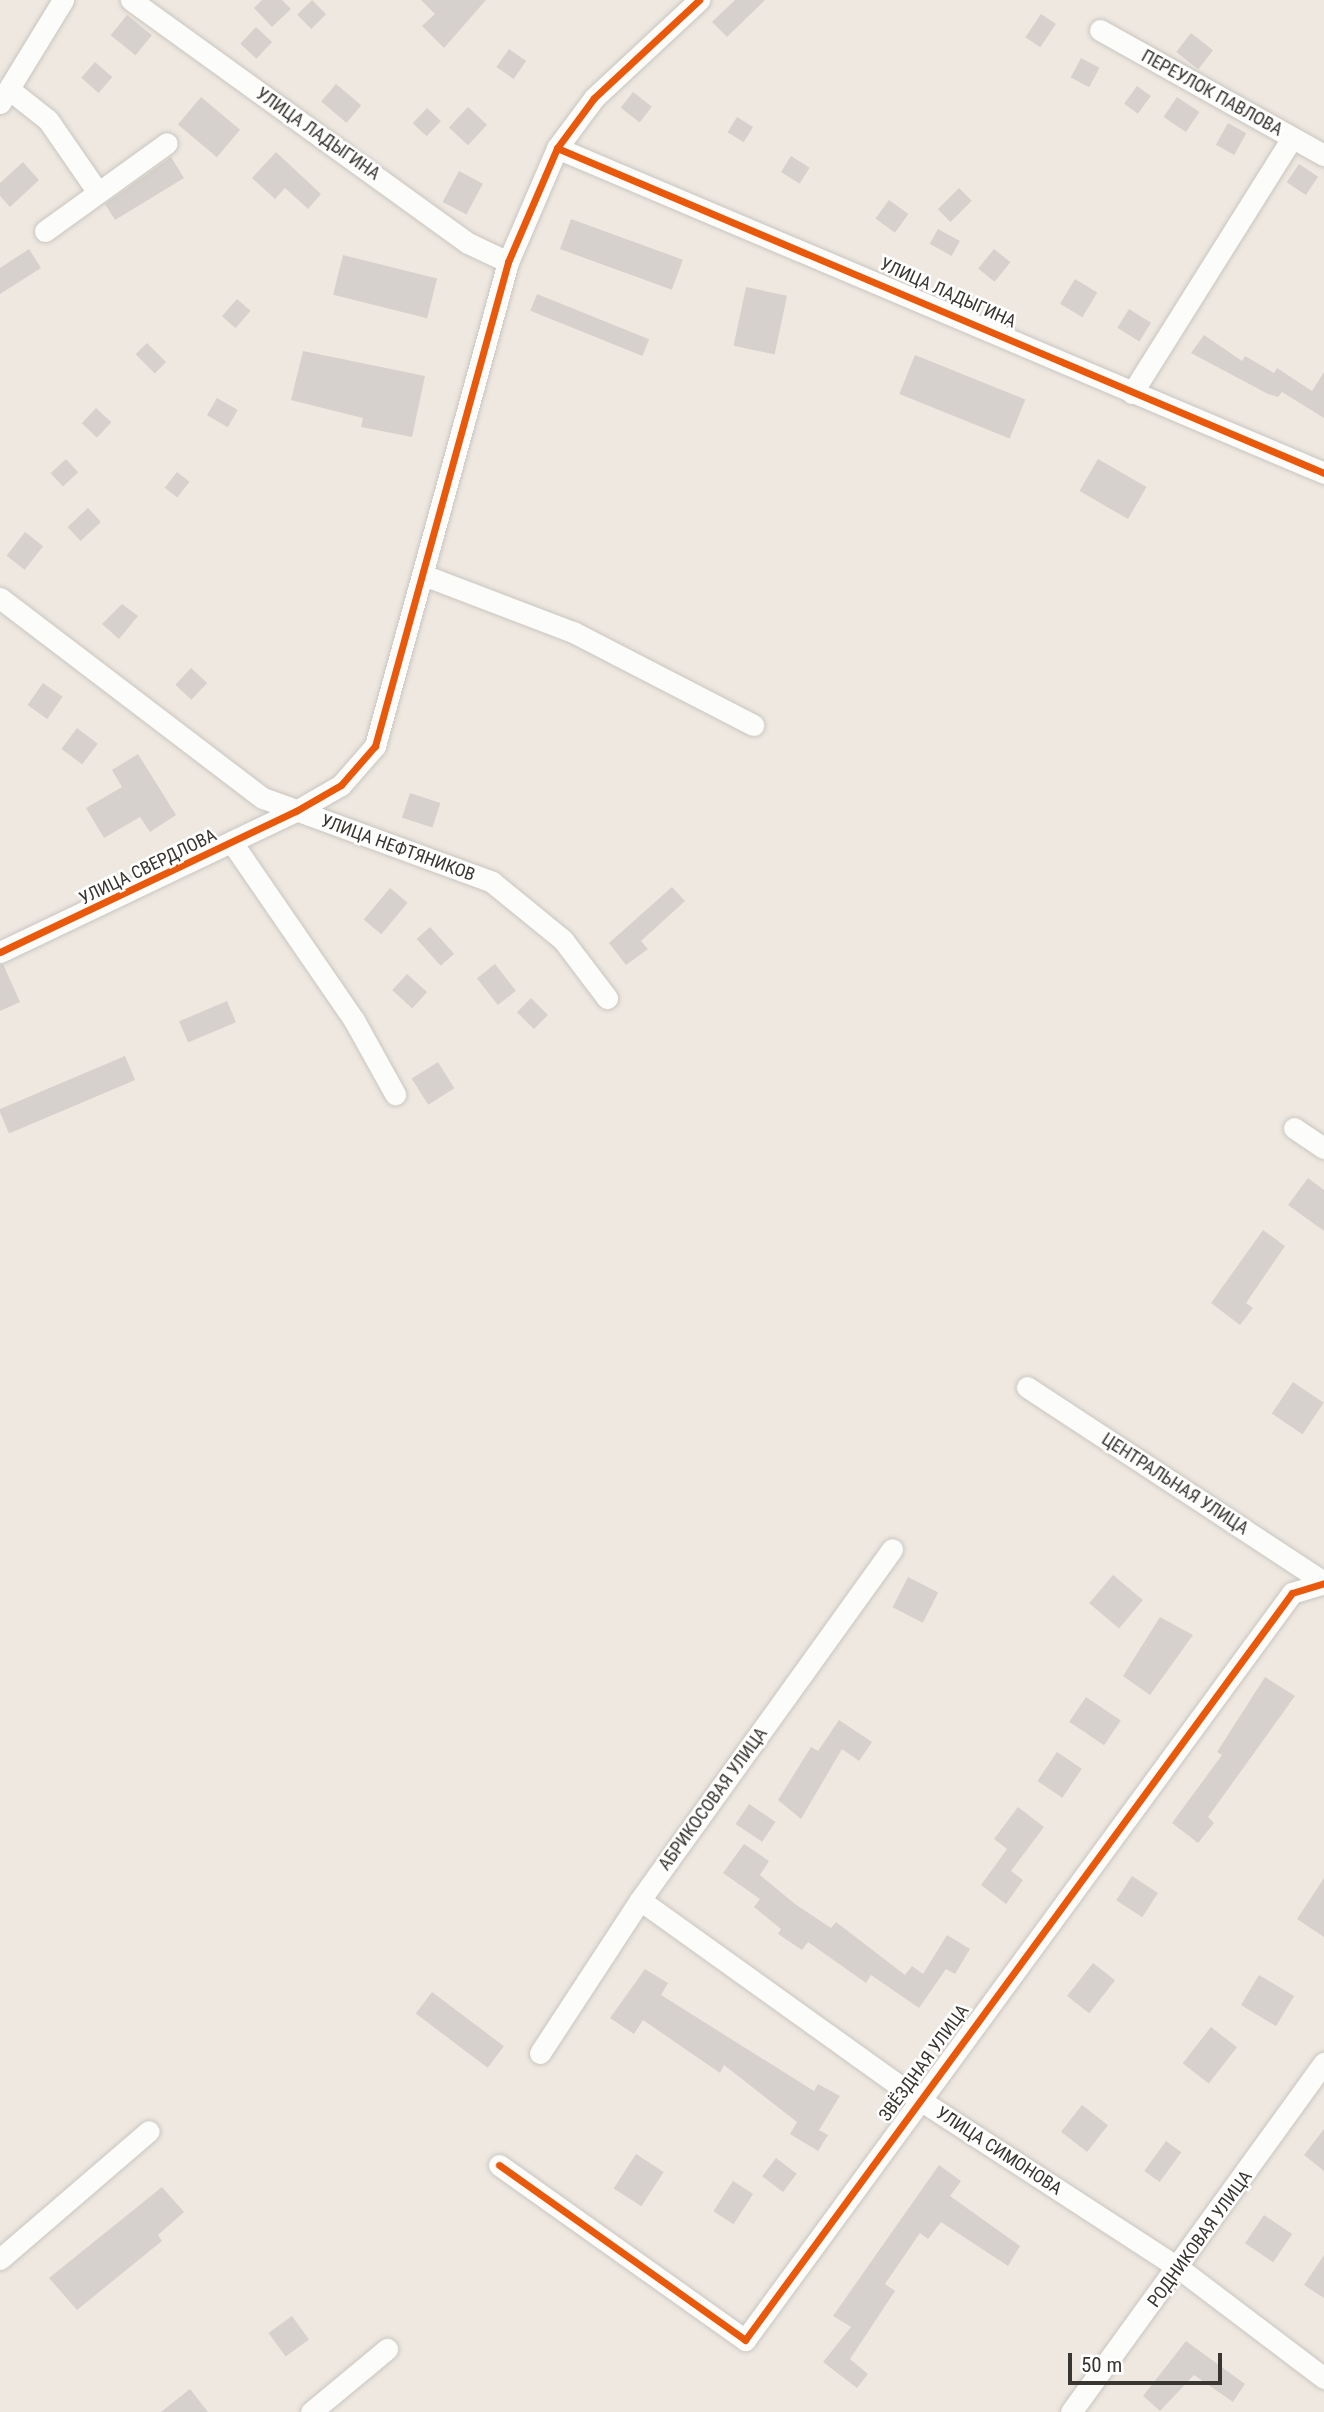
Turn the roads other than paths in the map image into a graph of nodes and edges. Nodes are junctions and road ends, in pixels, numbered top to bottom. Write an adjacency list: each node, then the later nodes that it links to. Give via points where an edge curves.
1 (63, 0): 5 (street)
2 (131, 0): 12 (street, УЛИЦА ЛАДЫГИНА, via 468,243)
3 (699, 0): 8 (street, УЛИЦА СВЕРДЛОВА, via 594,98)
4 (1100, 30): 6 (street, ПЕРЕУЛОК ПАВЛОВА)
5 (5, 96): 10 (street, via 48,120)
6 (1292, 138): 9 (street, ПЕРЕУЛОК ПАВЛОВА); 13 (street)
7 (167, 143): 10 (street)
8 (556, 148): 12 (street, УЛИЦА СВЕРДЛОВА); 13 (street, УЛИЦА ЛАДЫГИНА, via 889,284)
9 (1324, 155)
10 (97, 191): 11 (street)
11 (45, 231)
12 (508, 262): 15 (street, УЛИЦА СВЕРДЛОВА)
13 (1132, 393): 14 (street, УЛИЦА ЛАДЫГИНА)
14 (1324, 473)
15 (426, 576): 17 (street, via 573,632); 18 (street, УЛИЦА СВЕРДЛОВА, via 375,746 341,785)
16 (0, 598): 18 (street, УЛИЦА НЕФТЯНИКОВ, via 263,798)
17 (753, 726)
18 (296, 811): 19 (street, УЛИЦА СВЕРДЛОВА); 21 (street, УЛИЦА НЕФТЯНИКОВ, via 492,882 563,940)
19 (233, 844): 20 (street, УЛИЦА СВЕРДЛОВА); 22 (street, via 354,1020)
20 (0, 952)
21 (607, 998)
22 (395, 1094)
23 (1294, 1128): 24 (street)
24 (1324, 1148)
25 (1027, 1387): 27 (street, ЦЕНТРАЛЬНАЯ УЛИЦА)
26 (892, 1549): 28 (street, АБРИКОСОВАЯ УЛИЦА)
27 (1324, 1582): 31 (street, ЗВЁЗДНАЯ УЛИЦА, via 1292,1593)
28 (640, 1900): 29 (street, АБРИКОСОВАЯ УЛИЦА); 31 (street, УЛИЦА СИМОНОВА)
29 (540, 2053)
30 (1324, 2063): 35 (street, РОДНИКОВАЯ УЛИЦА)
31 (917, 2098): 33 (street, ЗВЁЗДНАЯ УЛИЦА, via 745,2340); 35 (street, УЛИЦА СИМОНОВА)
32 (149, 2131): 34 (street)
33 (499, 2165)
34 (0, 2259)
35 (1180, 2269): 37 (street, УЛИЦА СИМОНОВА); 39 (street, РОДНИКОВАЯ УЛИЦА)
36 (387, 2349): 38 (street)
37 (1324, 2378)
38 (311, 2412)
39 (1071, 2412)

